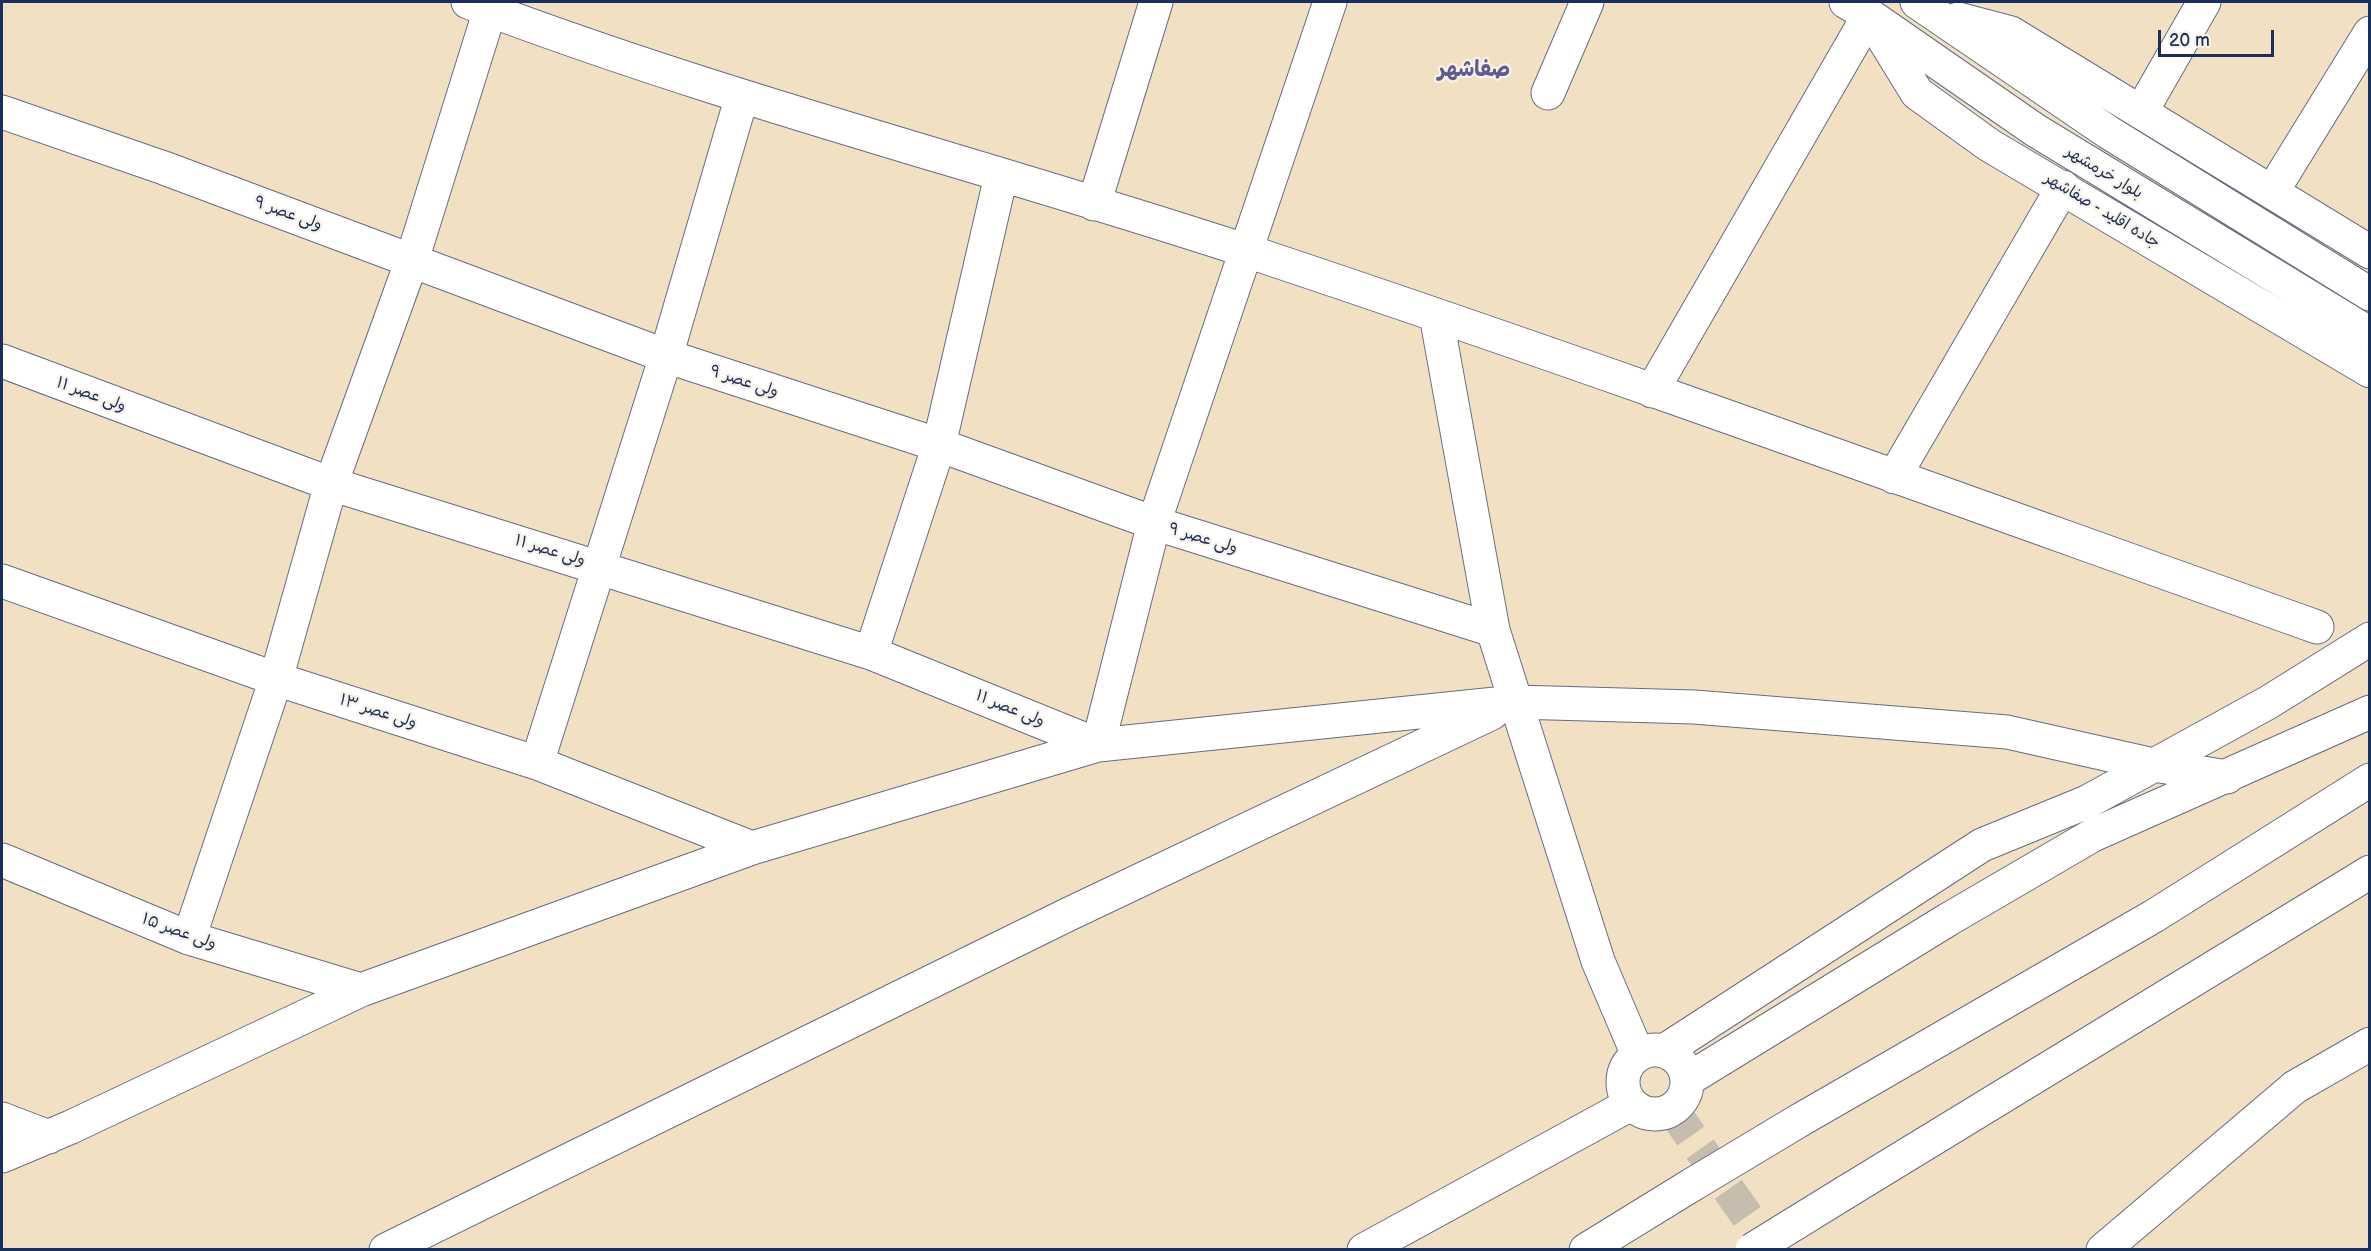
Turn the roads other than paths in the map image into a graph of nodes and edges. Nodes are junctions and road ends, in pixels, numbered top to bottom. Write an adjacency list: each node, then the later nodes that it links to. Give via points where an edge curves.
1 (1156, 2): 16 (main road)
2 (1330, 2): 17 (main road)
3 (1587, 2): 9 (main road)
4 (2204, 2): 12 (main road)
5 (1931, 5): 12 (main road, via 2011,33); 20 (main road, via 2108,132)
6 (479, 6): 10 (main road); 19 (main road)
7 (1857, 8): 14 (main road, جاده اقلید - صفاشهر, via 1917,93 1989,145); 22 (main road, بلوار خرمشهر, via 2035,130); 26 (main road)
8 (2370, 33): 15 (main road)
9 (1548, 93)
10 (741, 96): 13 (main road); 23 (main road)
11 (2, 112): 19 (main road, ولی عصر ۹)
12 (2141, 112): 15 (main road)
13 (1001, 176): 16 (main road); 27 (main road)
14 (2062, 187): 25 (main road, جاده اقلید - صفاشهر); 28 (main road)
15 (2272, 192): 18 (main road)
16 (1094, 204): 17 (main road)
17 (1247, 251): 21 (main road); 30 (main road)
18 (2370, 252)
19 (412, 260): 23 (main road, ولی عصر ۹); 29 (main road)
20 (2370, 294)
21 (1436, 315): 26 (main road); 34 (main road)
22 (2370, 334)
23 (666, 356): 27 (main road, ولی عصر ۹); 31 (main road)
24 (2, 362): 29 (main road, ولی عصر ۱۱)
25 (2370, 371)
26 (1652, 391): 28 (main road)
27 (939, 445): 30 (main road, ولی عصر ۹); 36 (main road)
28 (1894, 477): 33 (main road)
29 (331, 484): 31 (main road, ولی عصر ۱۱); 37 (main road)
30 (1154, 523): 34 (main road, ولی عصر ۹); 40 (main road)
31 (601, 567): 36 (main road, ولی عصر ۱۱); 41 (main road)
32 (2, 580): 37 (main road, ولی عصر ۱۳)
33 (2317, 627)
34 (1493, 630): 38 (main road)
35 (2370, 639): 42 (main road, via 2269,702)
36 (872, 653): 40 (main road, ولی عصر ۱۱)
37 (276, 679): 41 (main road, ولی عصر ۱۳); 48 (main road)
38 (1515, 702): 40 (main road); 42 (main road, via 1694,707 2007,732); 51 (main road, via 1598,961); 57 (main road, via 1069,914)
39 (2370, 712): 43 (main road)
40 (1098, 745): 45 (main road)
41 (537, 763): 45 (main road, ولی عصر ۱۳)
42 (2154, 765): 43 (main road); 51 (main road, via 2087,802 1982,845)
43 (2227, 777): 52 (main road, via 2093,835)
44 (2370, 780): 59 (main road, bridge, via 2154,916 1800,1120)
45 (752, 848): 49 (main road)
46 (2, 860): 48 (main road, ولی عصر ۱۵)
47 (2370, 872): 60 (main road, bridge)
48 (189, 938): 49 (main road, ولی عصر ۱۵)
49 (362, 990): 55 (main road)
50 (2370, 1044): 61 (main road, via 2295,1087)
51 (1651, 1053): 52 (main road, via 1678,1059); 53 (main road, via 1629,1062 1624,1072 1623,1084)
52 (1687, 1080): 53 (main road, via 1684,1097 1670,1111 1650,1114)
53 (1631, 1104): 58 (main road)
54 (2, 1119): 55 (main road)
55 (49, 1137): 56 (main road)
56 (2, 1156)
57 (386, 1250)
58 (1364, 1250)
59 (1586, 1250)
60 (1752, 1250)
61 (2103, 1250)

